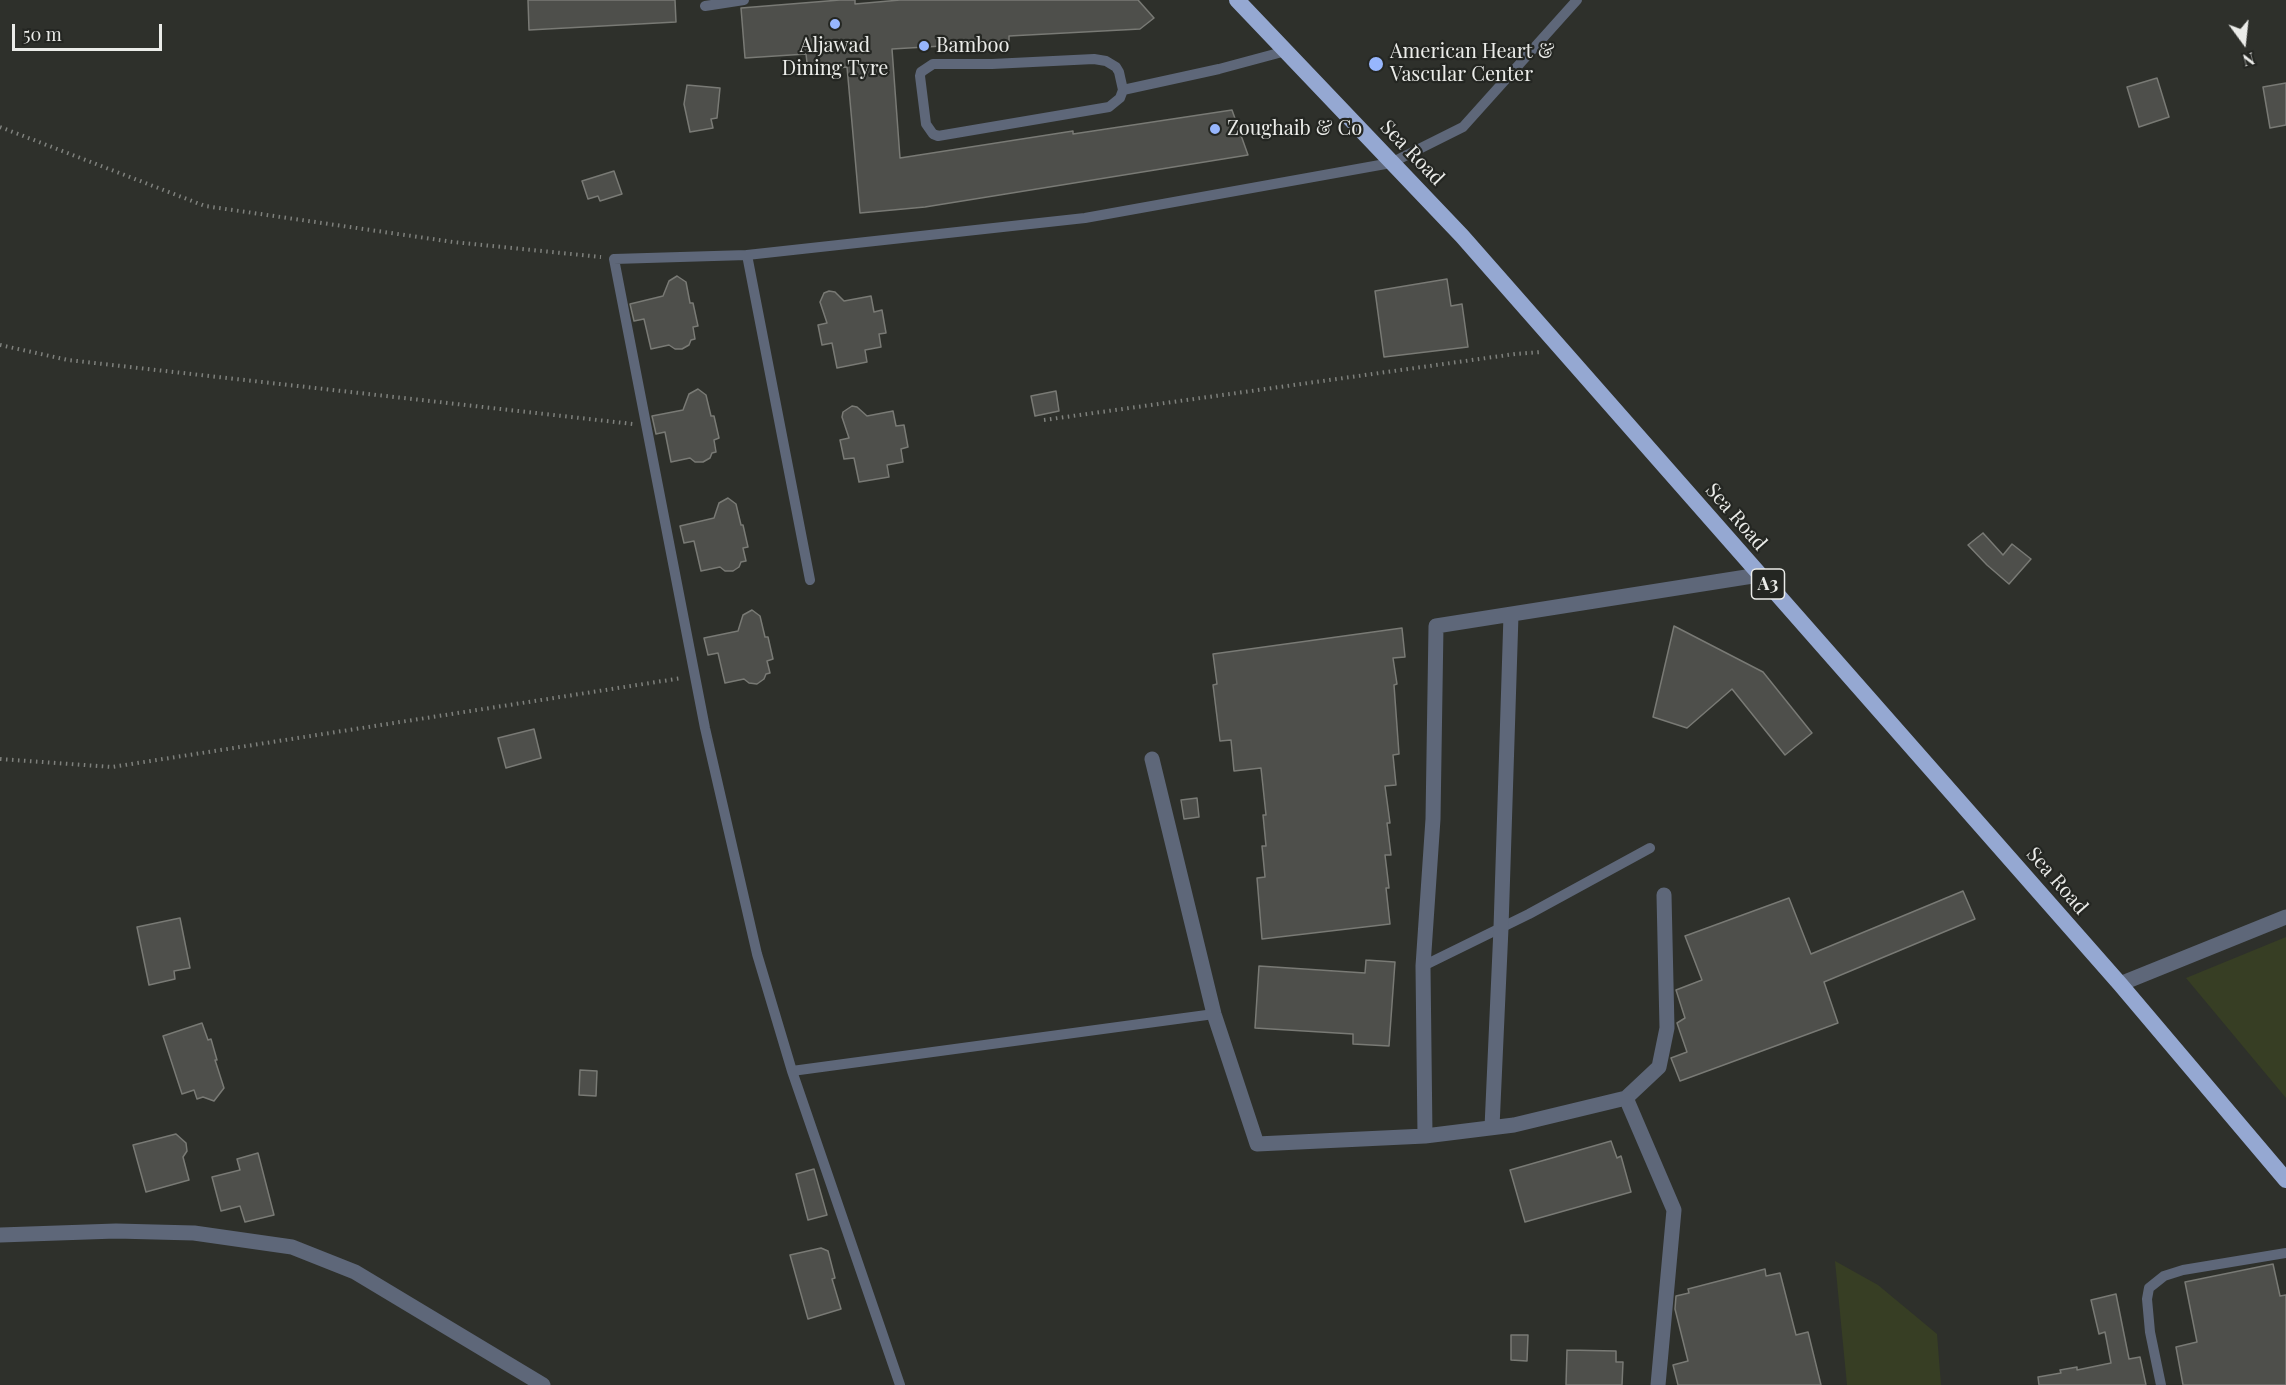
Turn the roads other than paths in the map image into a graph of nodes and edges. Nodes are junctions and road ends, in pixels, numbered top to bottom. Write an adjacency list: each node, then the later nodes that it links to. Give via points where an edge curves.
1 (744, 0): 4 (lane)
2 (1237, 0): 5 (highway, Sea Road / A3)
3 (1577, 0): 7 (lane, via 1463,127)
4 (705, 6)
5 (1286, 51): 6 (lane); 7 (highway, Sea Road / A3)
6 (1123, 90): 6 (lane, via 1120,99 1109,107 938,136 926,124 920,76 933,64 1094,59 1116,67)
7 (1391, 163): 8 (lane, via 1086,218); 9 (highway, Sea Road / A3, via 1462,236)
8 (747, 255): 10 (lane); 20 (lane, via 614,259 694,676 757,954)
9 (1760, 575): 11 (street); 18 (highway, Sea Road / A3)
10 (810, 580)
11 (1511, 615): 16 (street); 17 (street, via 1436,626 1433,819)
12 (1152, 759): 19 (street)
13 (1650, 848): 16 (lane)
14 (1664, 895): 21 (street, via 1667,1028 1659,1067)
15 (2286, 917): 18 (street)
16 (1502, 928): 17 (lane); 22 (street)
17 (1423, 966): 23 (street)
18 (2120, 984): 24 (highway, Sea Road / A3)
19 (1214, 1014): 20 (lane); 23 (street, via 1257,1144)
20 (792, 1071): 28 (lane)
21 (1626, 1098): 22 (street); 29 (street, via 1674,1210)
22 (1492, 1127): 23 (street)
23 (1425, 1136)
24 (2286, 1180)
25 (0, 1235): 27 (street, via 194,1233 292,1247 355,1272)
26 (2286, 1253): 30 (lane, via 2182,1270 2164,1276 2149,1288 2150,1332)
27 (543, 1385)
28 (900, 1385)
29 (1658, 1385)
30 (2161, 1385)

